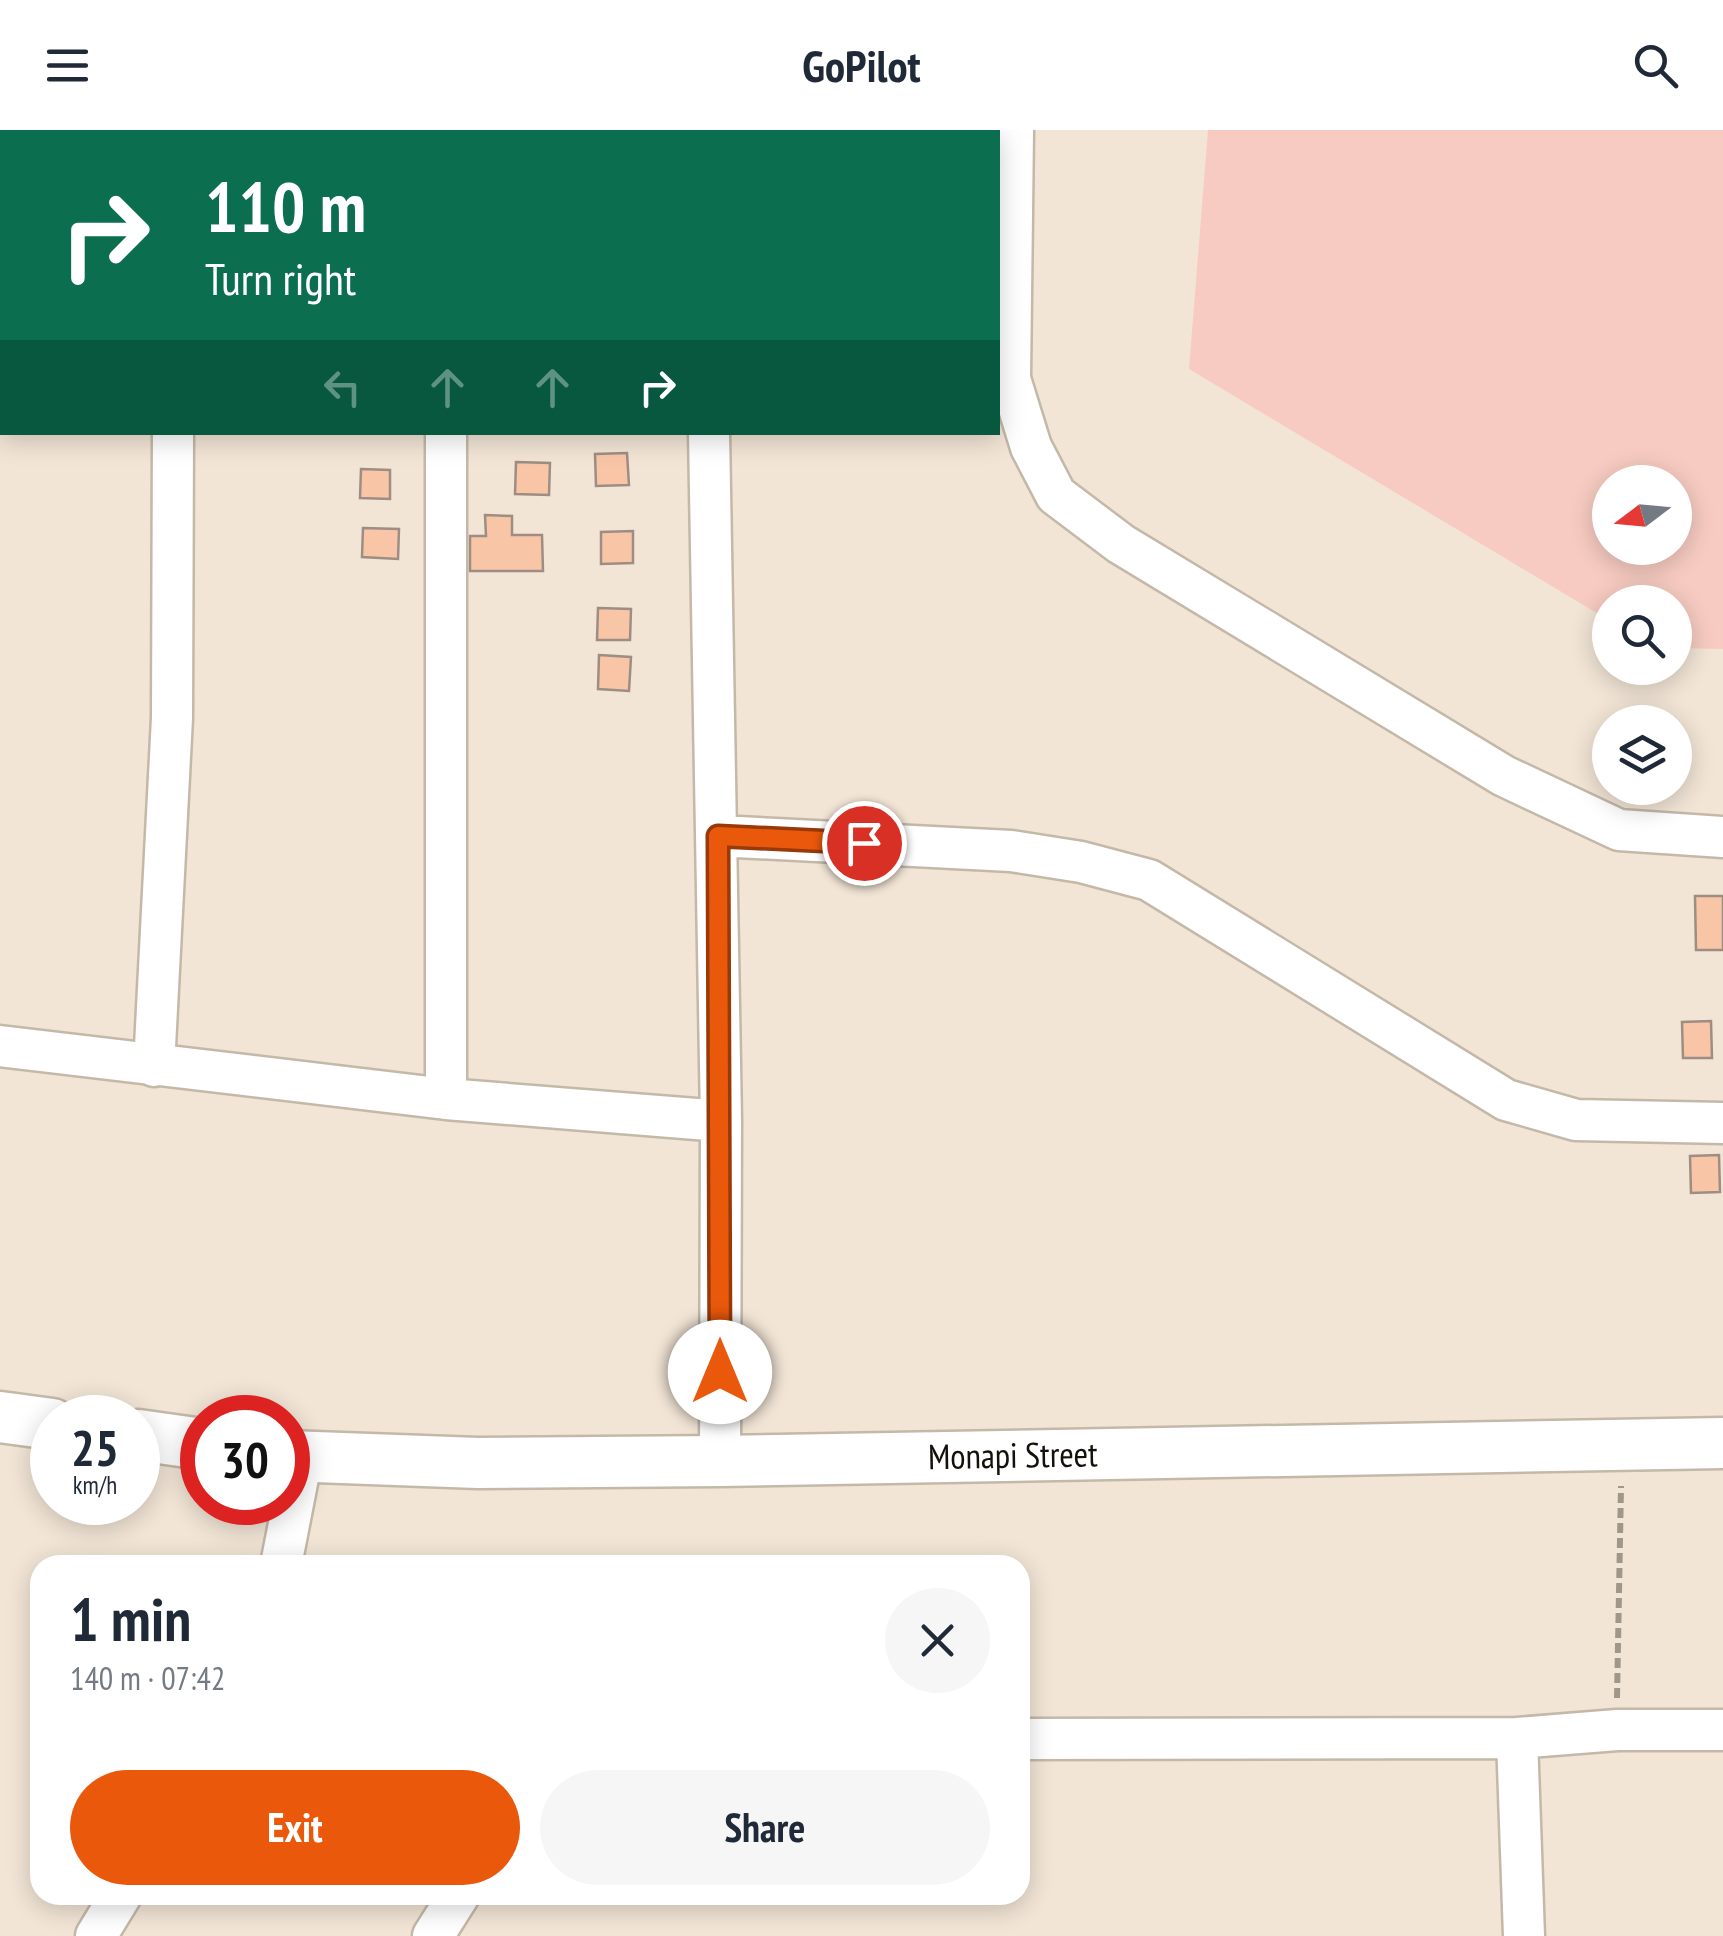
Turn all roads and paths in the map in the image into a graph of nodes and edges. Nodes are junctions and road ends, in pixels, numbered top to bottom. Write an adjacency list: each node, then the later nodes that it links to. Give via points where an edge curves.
1 (1013, 130): 6 (street, via 1010,379 1031,447 1056,495 1121,544 1504,776 1619,830)
2 (173, 435): 8 (street, via 172,718)
3 (446, 435): 9 (street)
4 (709, 435): 5 (street)
5 (718, 836): 10 (street); 11 (street, via 1011,851 1149,880 1506,1100 1576,1120)
6 (1723, 837)
7 (0, 1046): 8 (street)
8 (154, 1066): 9 (street)
9 (446, 1098): 10 (street)
10 (721, 1121): 17 (street)
11 (1723, 1122)
12 (0, 1417): 13 (street)
13 (30, 1421)
14 (1723, 1443): 15 (street, Monapi Street)
15 (1622, 1444): 17 (street, Monapi Street); 20 (path)
16 (310, 1457): 17 (street, Monapi Street)
17 (720, 1461)
18 (286, 1525): 19 (street, Monapi Street)
19 (282, 1555)
20 (1617, 1730): 21 (street); 22 (street)
21 (1723, 1730)
22 (1517, 1738): 23 (street); 28 (street)
23 (1030, 1739)
24 (115, 1905): 26 (street)
25 (453, 1905): 27 (street)
26 (96, 1936)
27 (433, 1936)
28 (1524, 1936)

